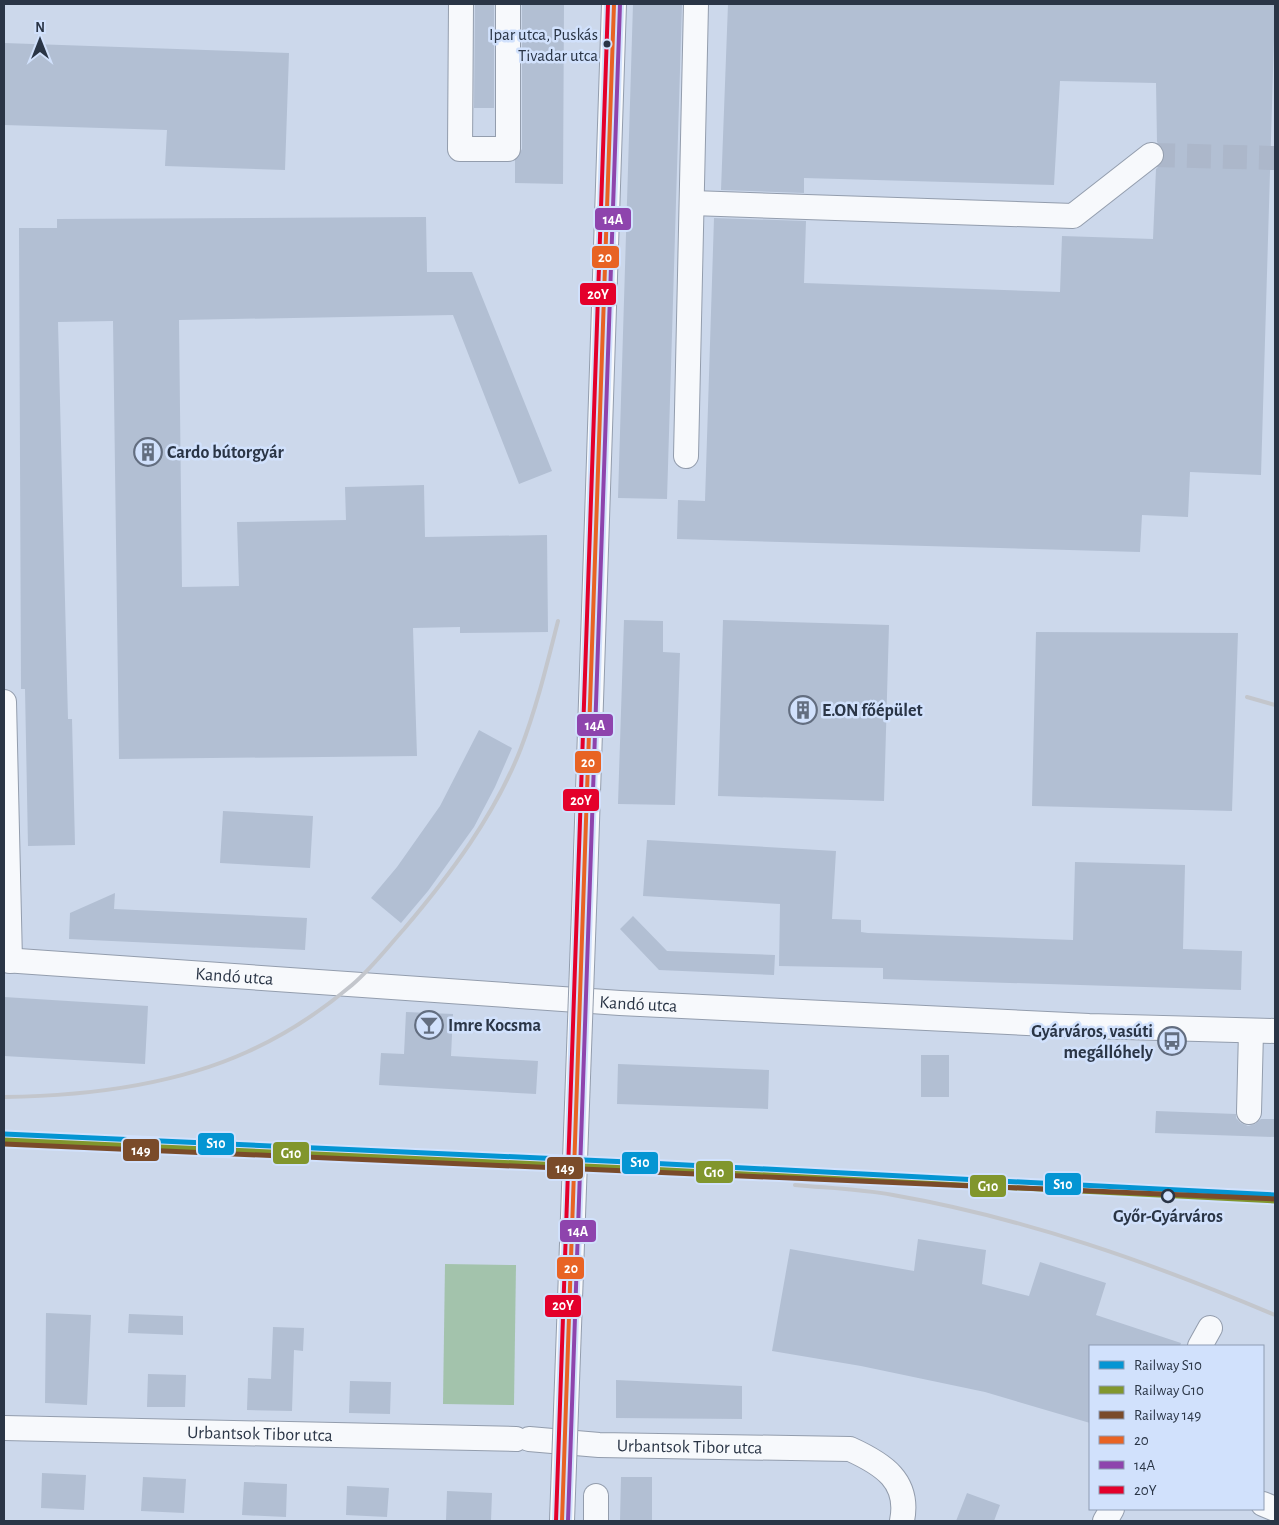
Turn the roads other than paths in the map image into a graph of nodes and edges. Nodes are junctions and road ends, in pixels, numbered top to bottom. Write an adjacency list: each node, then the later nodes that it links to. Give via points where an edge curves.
1 (461, 4): 2 (street, via 460,150 508,150)
2 (508, 4)
3 (614, 4): 16 (street, bridge)
4 (696, 4): 6 (street)
5 (1151, 155): 6 (street, via 1073,216)
6 (692, 203): 7 (street)
7 (686, 456)
8 (4, 702): 9 (street)
9 (7, 960): 10 (street, Kandó utca, via 620,1003 1089,1026)
10 (1251, 1030): 11 (street, Kandó utca); 12 (street)
11 (1275, 1031)
12 (1249, 1112)
13 (4, 1428): 18 (street, Urbantsok Tibor utca, via 850,1449 884,1467 896,1481 904,1495)
14 (596, 1496): 17 (street)
15 (1111, 1510): 19 (street)
16 (562, 1521)
17 (596, 1521)
18 (902, 1521)
19 (1105, 1521)

